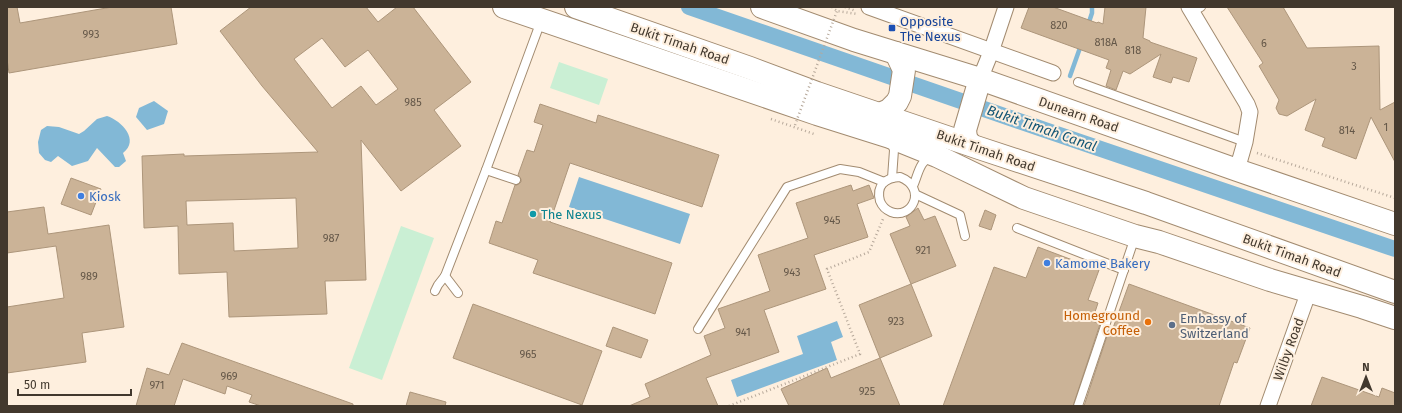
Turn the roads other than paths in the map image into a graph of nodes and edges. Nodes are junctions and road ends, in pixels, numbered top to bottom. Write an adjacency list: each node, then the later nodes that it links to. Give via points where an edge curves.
1 (504, 7): 7 (highway)
2 (575, 7): 8 (highway, via 576,23); 14 (highway, Bukit Timah Road)
3 (762, 7): 10 (highway, Dunearn Road)
4 (1006, 7): 9 (street)
5 (1194, 9): 16 (street, via 1249,108)
6 (866, 11): 9 (street)
7 (541, 20): 8 (highway); 19 (lane)
8 (582, 33): 15 (highway, via 809,112)
9 (991, 52): 11 (street); 12 (street)
10 (896, 53): 12 (highway, Dunearn Road); 14 (highway, via 904,70 900,96 889,110)
11 (1053, 73)
12 (980, 79): 17 (highway, via 965,130); 20 (highway, Dunearn Road)
13 (1078, 82): 16 (lane)
14 (880, 114): 17 (highway, Bukit Timah Road)
15 (890, 137): 18 (highway); 21 (lane, via 894,150)
16 (1245, 142): 20 (street)
17 (970, 144): 25 (highway, Bukit Timah Road)
18 (937, 156): 24 (lane, via 926,158); 29 (highway, via 1024,198)
19 (486, 170): 22 (lane); 32 (lane)
20 (1237, 170): 26 (highway, Dunearn Road)
21 (892, 178): 23 (lane); 24 (lane, via 908,180)
22 (516, 180)
23 (884, 182): 24 (lane, via 879,189 881,204 886,210 894,213 902,213 909,209 914,202); 38 (lane, via 860,172 840,169 787,187)
24 (914, 190): 28 (lane, via 960,215)
25 (1146, 202): 30 (highway, via 1145,222); 35 (highway, Bukit Timah Road)
26 (1395, 224)
27 (1017, 228): 31 (lane)
28 (965, 236)
29 (1135, 236): 30 (highway); 31 (lane)
30 (1159, 242): 34 (highway)
31 (1124, 270): 39 (lane)
32 (445, 276): 33 (lane); 36 (lane)
33 (435, 291)
34 (1309, 291): 37 (highway); 40 (street, Wilby Road)
35 (1395, 292)
36 (458, 293)
37 (1395, 318)
38 (698, 329)
39 (1078, 406)
40 (1268, 406)

